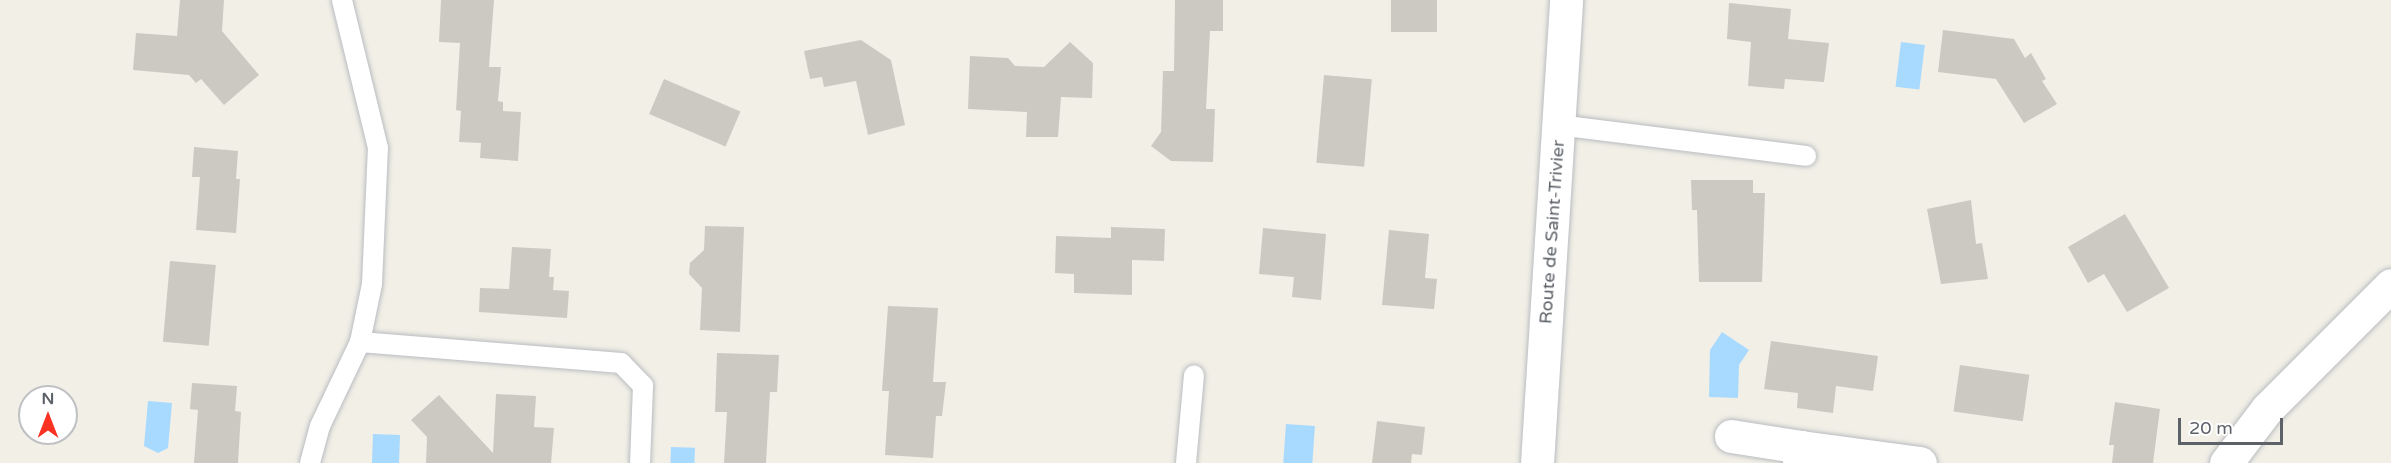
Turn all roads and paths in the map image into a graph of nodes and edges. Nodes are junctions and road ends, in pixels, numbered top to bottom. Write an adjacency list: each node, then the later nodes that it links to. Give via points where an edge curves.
1 (342, 0): 6 (lane, via 378,148 372,284)
2 (1566, 0): 3 (main road, Route de Saint-Trivier)
3 (1558, 125): 4 (lane); 13 (main road, Route de Saint-Trivier)
4 (1806, 156)
5 (2391, 285): 15 (main road, via 2267,409)
6 (360, 342): 10 (lane, via 320,426); 11 (lane, via 621,363 643,386)
7 (1194, 375): 12 (lane)
8 (1731, 436): 9 (main road)
9 (1800, 455): 14 (main road)
10 (310, 463)
11 (640, 463)
12 (1186, 463)
13 (1537, 463)
14 (1920, 463)
15 (2226, 463)

